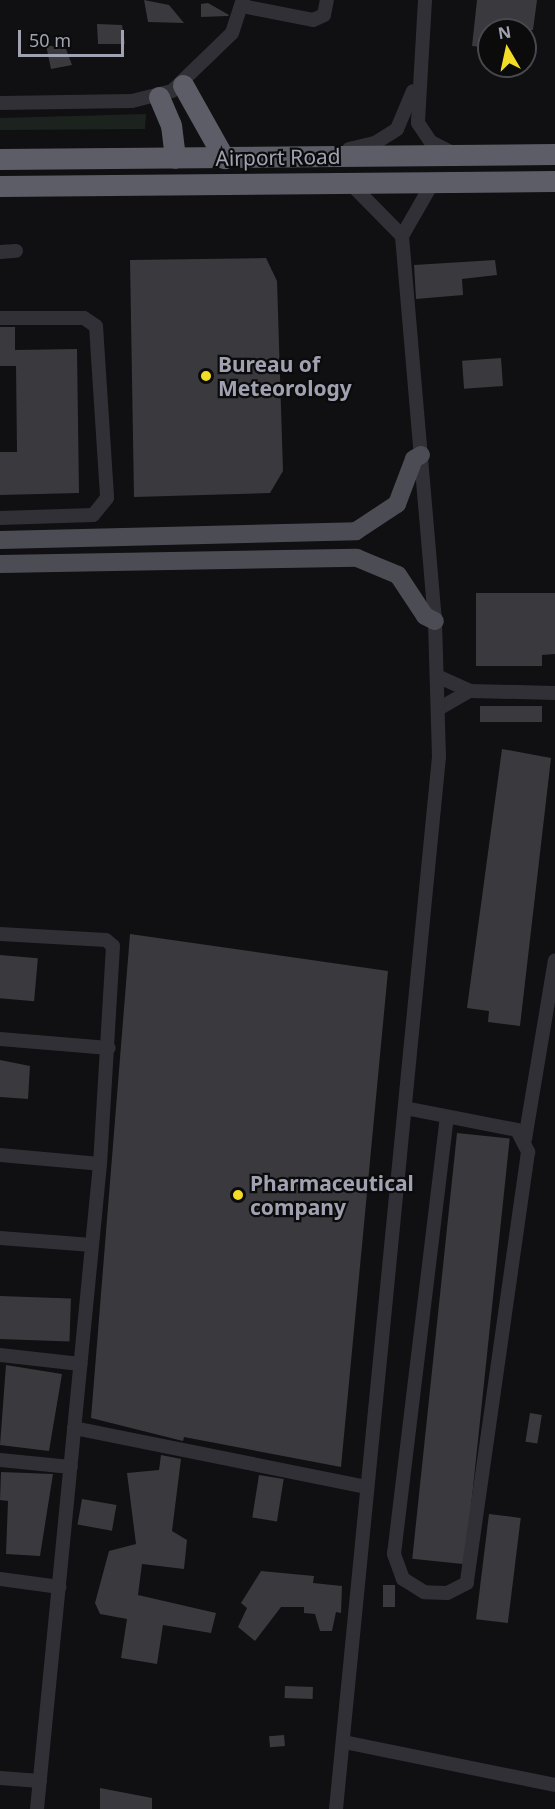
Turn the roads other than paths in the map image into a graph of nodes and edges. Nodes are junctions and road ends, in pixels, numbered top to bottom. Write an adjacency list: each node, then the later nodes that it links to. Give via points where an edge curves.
1 (327, 0): 3 (street, via 324,15 313,20)
2 (425, 0): 4 (street)
3 (243, 3): 5 (street, via 232,33)
4 (417, 74): 9 (street, via 420,130 431,142); 10 (street, via 407,112 390,135)
5 (183, 85): 6 (street); 12 (highway)
6 (159, 97): 7 (street); 11 (highway, via 171,125)
7 (0, 103)
8 (555, 154): 9 (highway, Airport Road)
9 (457, 155): 10 (highway, Airport Road)
10 (312, 156): 12 (highway, Airport Road)
11 (175, 158): 12 (highway, Airport Road); 13 (highway, Airport Road)
12 (225, 158)
13 (0, 159)
14 (433, 182): 15 (highway, Airport Road); 16 (highway, Airport Road); 18 (street)
15 (555, 182)
16 (350, 183): 17 (highway, Airport Road); 18 (street)
17 (0, 186)
18 (402, 236): 22 (street)
19 (16, 251): 20 (street)
20 (0, 252)
21 (0, 318): 23 (street, via 84,318 96,326 107,498 93,515)
22 (421, 455): 24 (main road, via 414,459 397,504 356,531); 26 (street)
23 (0, 518)
24 (0, 540)
25 (0, 564): 26 (main road, via 357,558 398,574 425,616)
26 (435, 621): 27 (street)
27 (439, 677): 28 (street); 30 (street)
28 (470, 691): 29 (street); 30 (street)
29 (555, 693)
30 (440, 708): 35 (street)
31 (0, 934): 34 (street, via 105,940 113,946)
32 (555, 960): 37 (street)
33 (0, 1039): 34 (street)
34 (109, 1048): 39 (street)
35 (405, 1108): 36 (street); 47 (street)
36 (447, 1117): 37 (street, via 517,1130); 37 (street, via 394,1554 402,1579 424,1592 447,1593 467,1583 528,1152)
37 (525, 1139)
38 (0, 1155): 39 (street)
39 (100, 1164): 41 (street)
40 (0, 1238): 41 (street)
41 (92, 1245): 43 (street)
42 (0, 1355): 43 (street)
43 (80, 1364): 44 (street)
44 (74, 1428): 46 (street); 47 (street)
45 (0, 1460): 46 (street)
46 (71, 1467): 49 (street)
47 (367, 1487): 50 (street)
48 (0, 1579): 49 (street)
49 (59, 1587): 52 (street)
50 (344, 1742): 53 (street); 55 (street)
51 (0, 1778): 52 (street)
52 (40, 1781): 54 (street)
53 (555, 1785)
54 (37, 1809)
55 (336, 1809)

